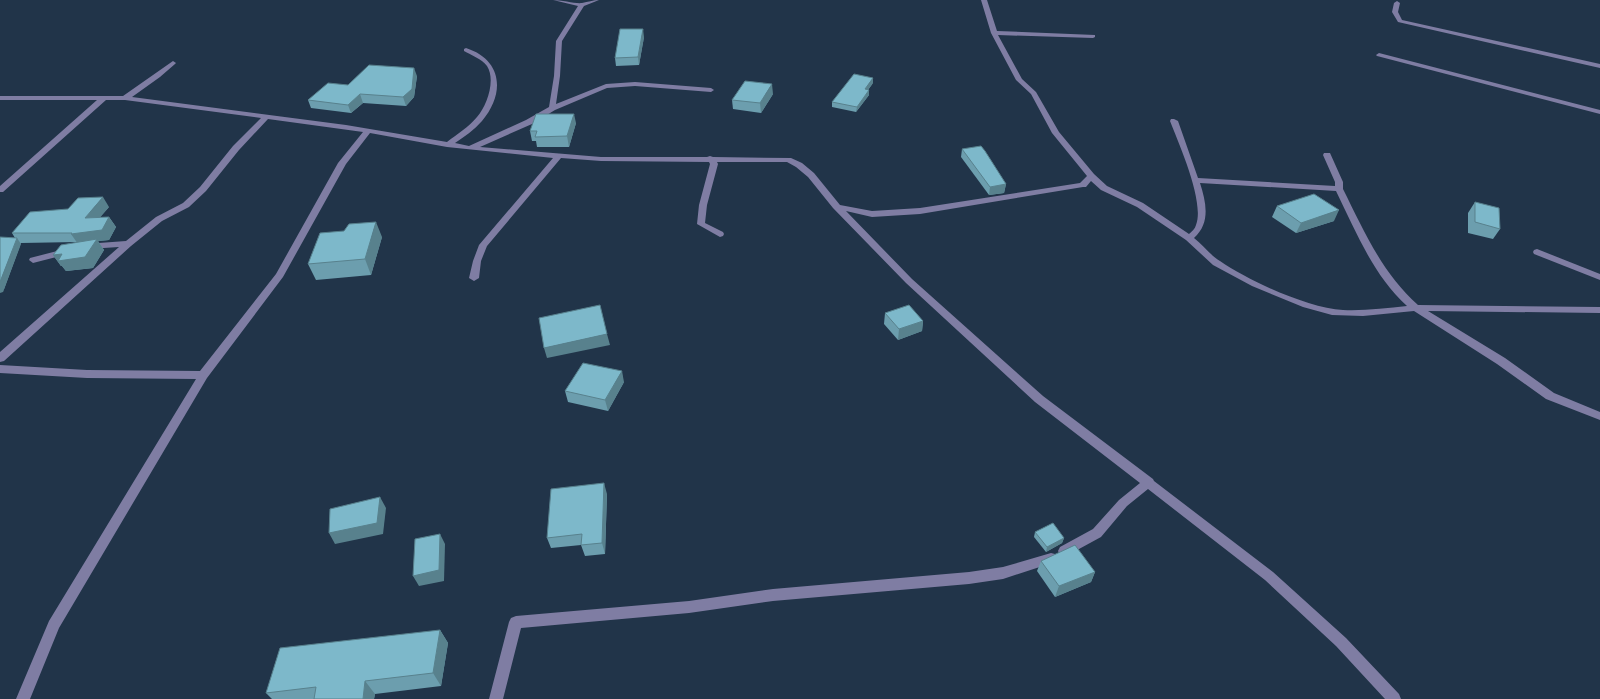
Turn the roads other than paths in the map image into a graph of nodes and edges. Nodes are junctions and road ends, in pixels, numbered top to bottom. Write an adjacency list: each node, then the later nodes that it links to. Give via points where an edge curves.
1 (556, 0): 5 (street)
2 (596, 0): 5 (street)
3 (984, 0): 6 (street)
4 (1397, 3): 11 (street, via 1400,21)
5 (582, 4): 16 (street, via 558,41 558,76)
6 (994, 33): 7 (street); 26 (street, via 1019,80 1034,93 1056,133)
7 (1093, 36)
8 (466, 50): 21 (street, via 480,56 491,68 493,85 488,107 479,120)
9 (1379, 55): 17 (street)
10 (173, 64): 15 (street)
11 (1600, 66)
12 (711, 90): 16 (street, via 616,85)
13 (0, 98): 14 (street)
14 (104, 98): 15 (street); 31 (street)
15 (125, 98): 18 (street)
16 (552, 108): 22 (street)
17 (1600, 112)
18 (266, 117): 20 (street); 37 (street, via 186,205 159,219)
19 (1174, 121): 27 (street)
20 (368, 131): 21 (street); 48 (street, via 342,163 280,275)
21 (447, 145): 22 (street)
22 (470, 148): 24 (street)
23 (1327, 155): 30 (street)
24 (559, 156): 25 (street); 43 (street, via 483,245)
25 (710, 158): 32 (street, via 788,160 811,175); 35 (street, via 714,164 701,224)
26 (1091, 176): 28 (street); 29 (street)
27 (1195, 180): 30 (street); 36 (street, via 1202,212 1197,231)
28 (1083, 185): 29 (street); 33 (street, via 950,208)
29 (1104, 188): 36 (street, via 1140,206)
30 (1339, 189): 44 (street, via 1382,272 1403,298)
31 (0, 190)
32 (836, 206): 33 (street); 34 (street)
33 (872, 214): 34 (street)
34 (858, 229): 50 (street, via 909,282 1039,399)
35 (720, 234)
36 (1189, 238): 44 (street, via 1219,264 1309,307 1332,313)
37 (128, 244): 38 (street); 46 (street)
38 (80, 248)
39 (70, 250): 41 (street)
40 (1538, 252): 42 (street)
41 (33, 260)
42 (1600, 277)
43 (474, 278)
44 (1416, 308): 45 (street); 49 (street, via 1550,396)
45 (1600, 310)
46 (0, 358)
47 (0, 369): 48 (street)
48 (203, 375): 51 (street, via 54,625)
49 (1600, 416)
50 (1149, 482): 52 (street, via 1124,503 1097,533 1043,562 1003,573 516,622); 53 (street, via 1269,576 1341,642)
51 (23, 699)
52 (496, 699)
53 (1394, 699)

